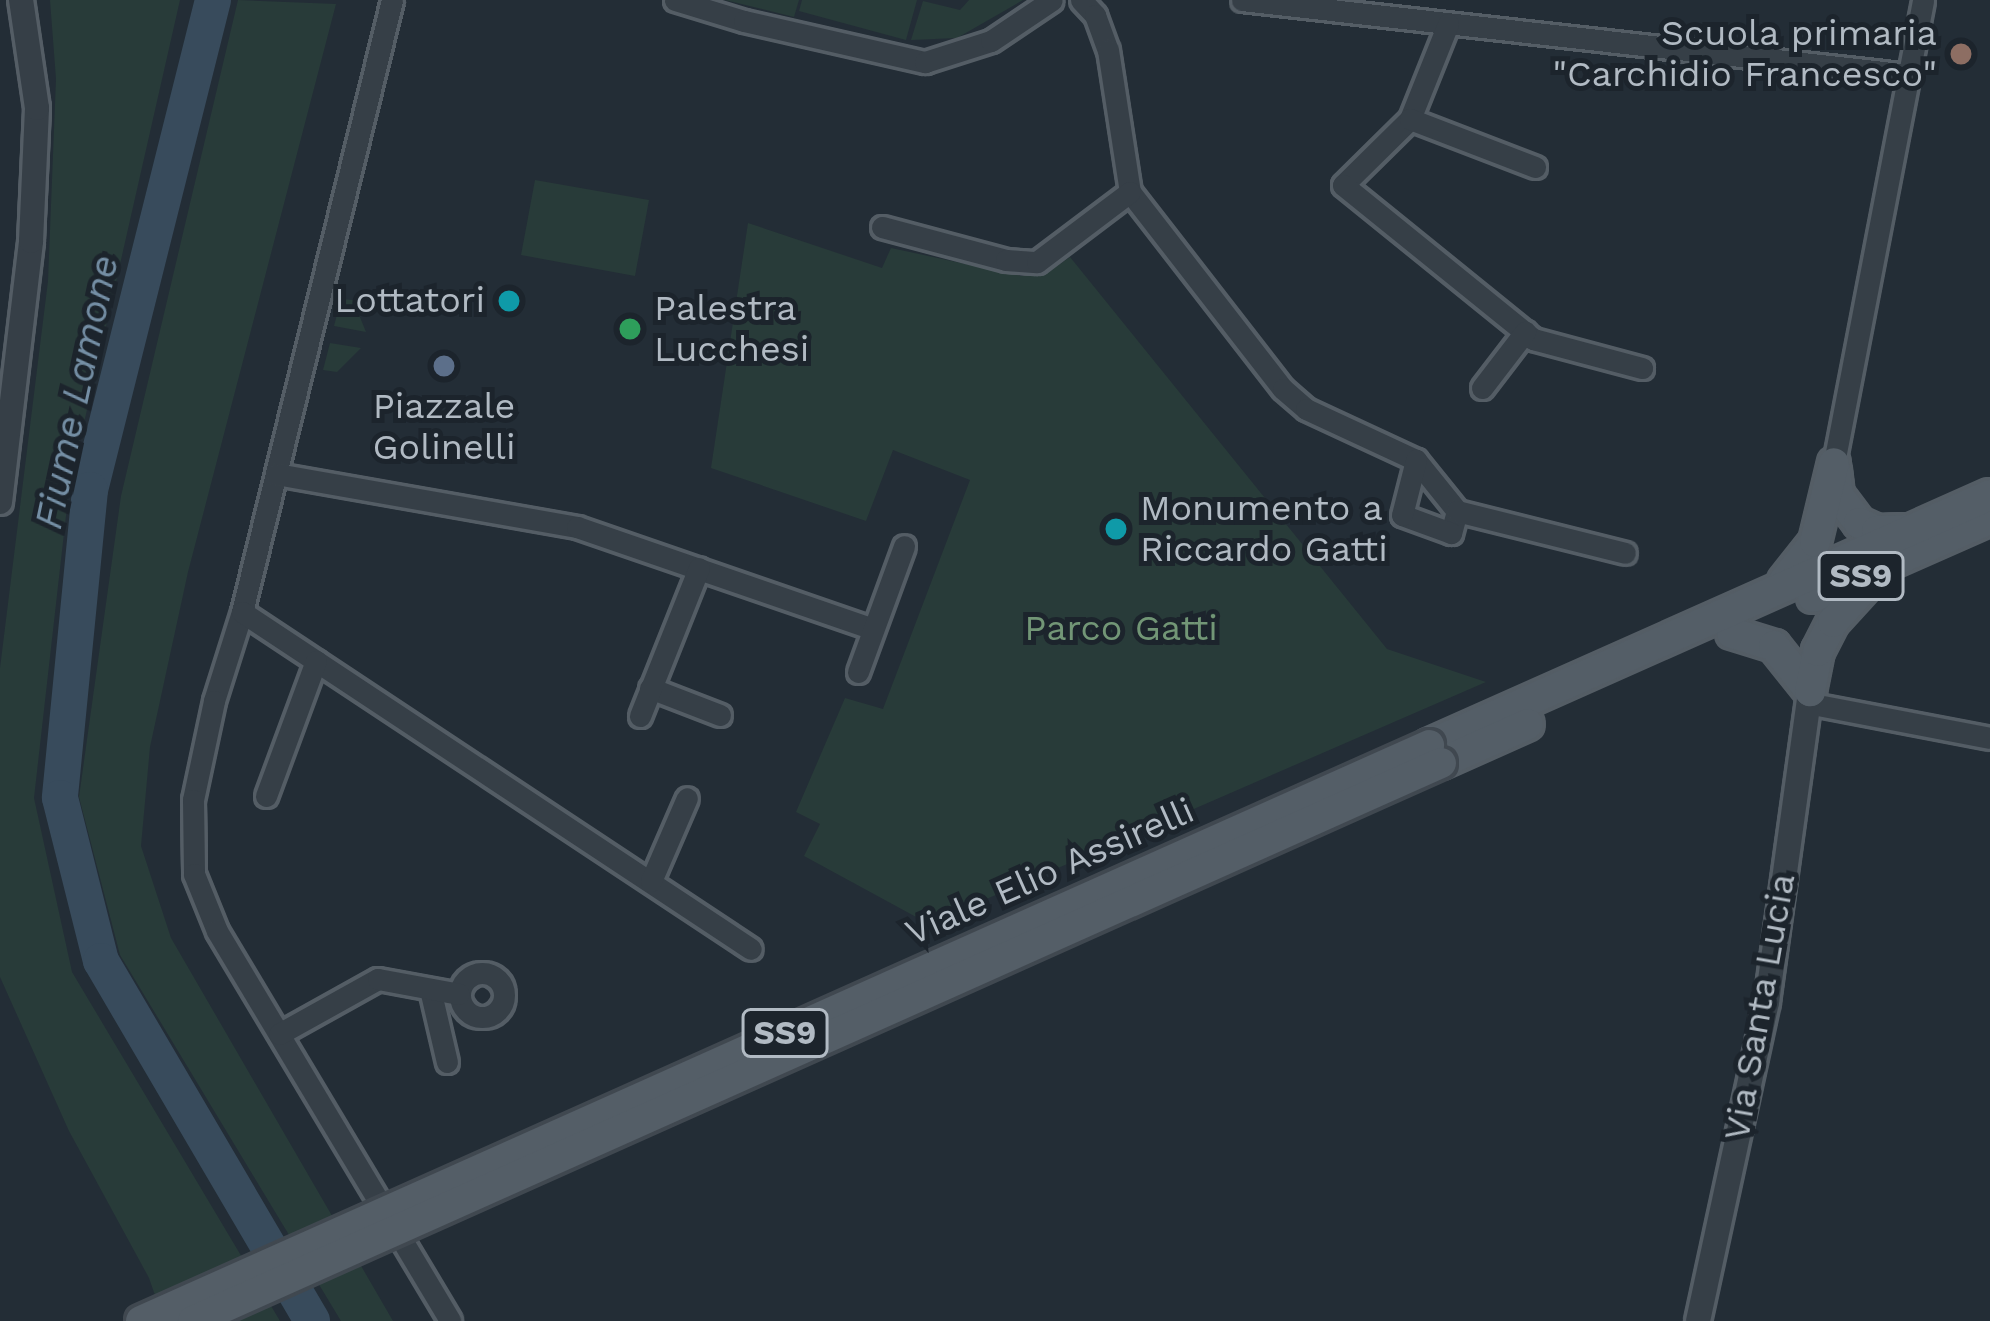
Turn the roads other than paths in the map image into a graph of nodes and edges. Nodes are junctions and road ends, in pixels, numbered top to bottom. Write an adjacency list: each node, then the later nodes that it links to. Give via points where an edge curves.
1 (21, 0): 21 (street, via 37,108 31,241)
2 (675, 0): 3 (street, via 925,62 992,41)
3 (1052, 0)
4 (1081, 0): 12 (street, via 1108,50)
5 (1242, 0): 8 (street)
6 (1924, 0): 9 (street)
7 (390, 4): 19 (street)
8 (1448, 24): 9 (street); 10 (street)
9 (1910, 75): 18 (street)
10 (1410, 119): 11 (street); 14 (street, via 1342,185)
11 (1535, 167)
12 (1130, 193): 13 (street, via 1037,262); 17 (street, via 1282,389 1306,409)
13 (882, 227)
14 (1525, 332): 15 (street); 16 (street)
15 (1642, 368)
16 (1482, 388)
17 (1416, 460): 22 (street); 22 (street, via 1402,515 1450,533)
18 (1834, 463): 24 (main road, via 1838,496 1859,523); 29 (main road, via 1815,542)
19 (276, 473): 28 (street, via 577,527); 30 (street)
20 (1990, 495): 24 (main road, Viale Elio Assirelli / SS9)
21 (0, 502)
22 (1457, 511): 26 (street)
23 (1990, 519): 27 (main road, Viale Elio Assirelli / SS9)
24 (1911, 530): 29 (main road, Viale Elio Assirelli / SS9)
25 (904, 546): 31 (street)
26 (1625, 553)
27 (1885, 566): 32 (main road, Viale Elio Assirelli / SS9); 36 (main road, via 1833,622)
28 (699, 568): 31 (street); 35 (street)
29 (1772, 594): 40 (main road, Viale Elio Assirelli / SS9)
30 (242, 612): 33 (street); 47 (street, via 193,800 194,874 217,931)
31 (873, 629): 34 (street)
32 (1732, 633): 36 (main road, via 1774,646); 40 (main road, Viale Elio Assirelli / SS9)
33 (316, 661): 41 (street); 43 (street)
34 (857, 672)
35 (650, 688): 37 (street); 38 (street)
36 (1808, 697): 39 (street); 52 (street, Via Santa Lucia, via 1766,1002)
37 (719, 715)
38 (640, 716)
39 (1990, 738)
40 (1435, 754): 49 (main road, Viale Elio Assirelli / SS9, bridge); 50 (main road, Viale Elio Assirelli / SS9, bridge)
41 (266, 796)
42 (686, 798): 43 (street)
43 (651, 881): 44 (street)
44 (751, 949)
45 (430, 989): 46 (street); 47 (street, via 378,979); 48 (street)
46 (460, 994)
47 (278, 1034): 51 (street)
48 (447, 1062)
49 (141, 1321)
50 (193, 1321)
51 (450, 1321)
52 (1698, 1321)

